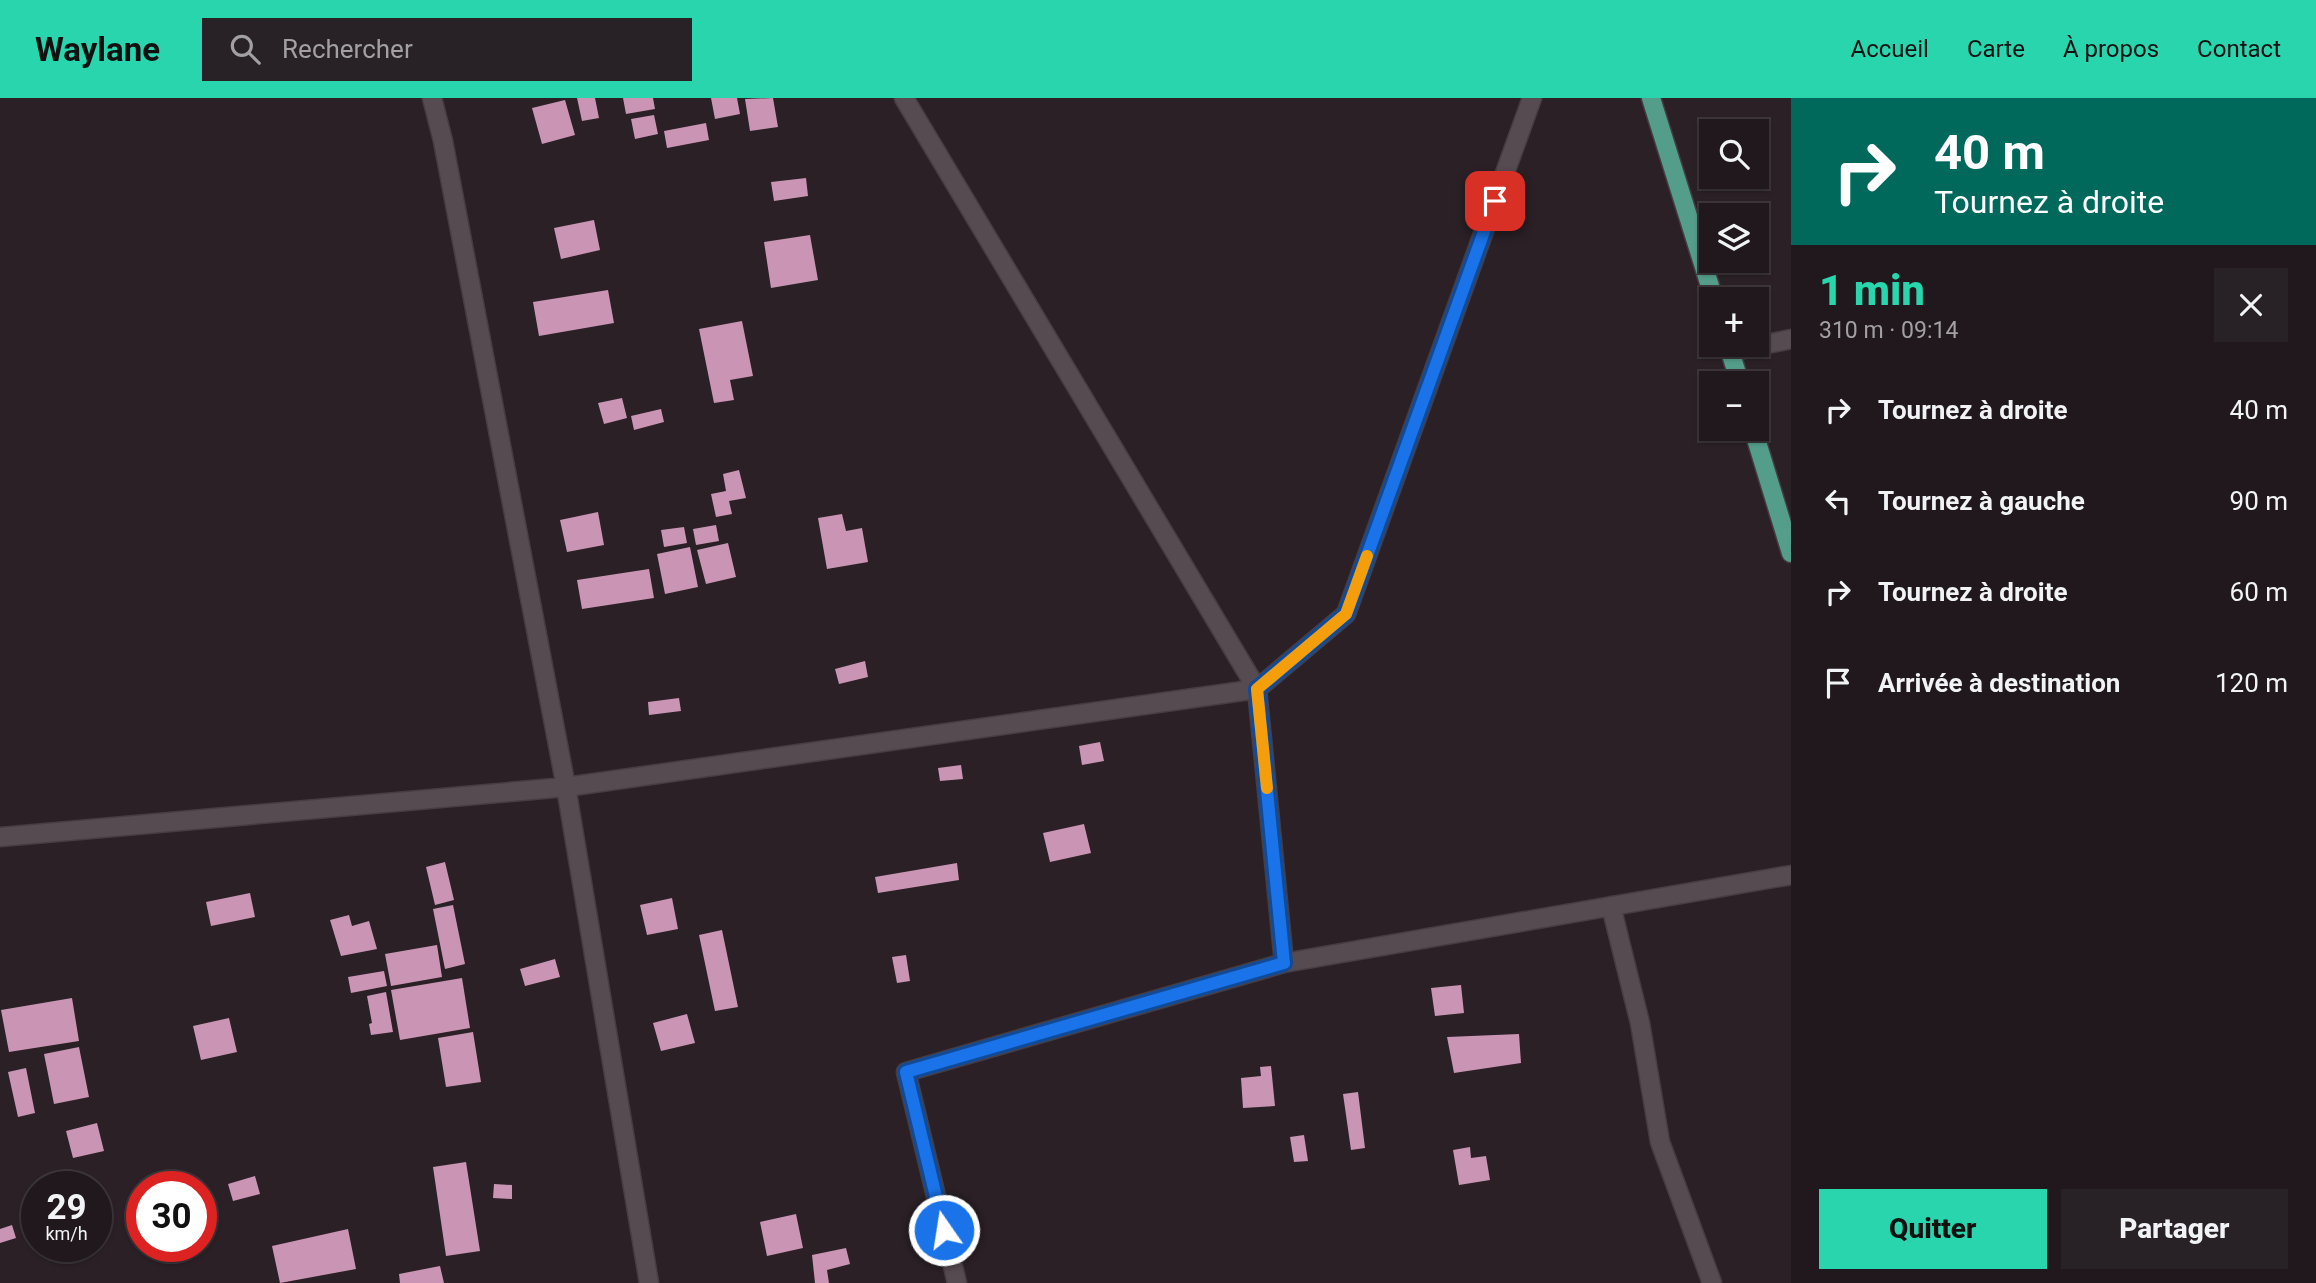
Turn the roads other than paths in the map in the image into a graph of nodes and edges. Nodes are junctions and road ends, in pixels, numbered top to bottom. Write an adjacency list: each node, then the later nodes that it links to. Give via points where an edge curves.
1 (432, 98): 11 (street)
2 (905, 98): 10 (street)
3 (1532, 98): 10 (street, via 1346,614)
4 (1650, 98): 5 (main road)
5 (1710, 287)
6 (1791, 339): 7 (street)
7 (1769, 343)
8 (1757, 441): 9 (main road)
9 (1791, 553)
10 (1257, 689): 11 (street); 15 (street)
11 (566, 787): 12 (street); 16 (street)
12 (0, 837)
13 (1791, 875): 14 (street)
14 (1611, 906): 15 (street); 18 (street, via 1640,1023 1660,1142)
15 (1284, 963): 17 (street, via 906,1072)
16 (649, 1283)
17 (957, 1283)
18 (1712, 1283)

